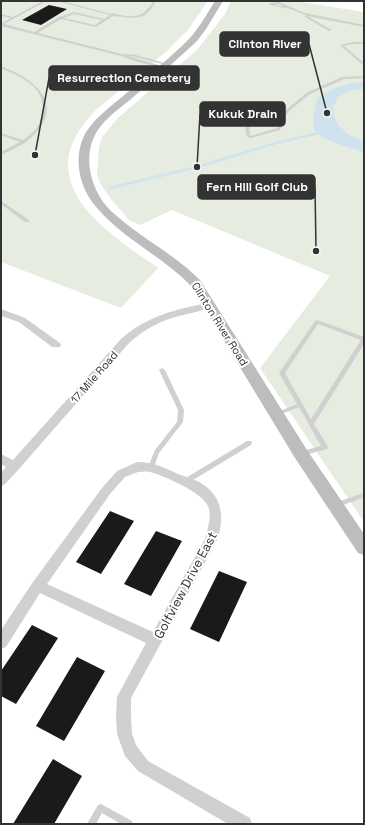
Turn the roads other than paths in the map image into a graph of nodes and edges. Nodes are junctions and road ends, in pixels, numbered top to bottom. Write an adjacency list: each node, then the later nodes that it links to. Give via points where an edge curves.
1 (45, 1): 9 (lane)
2 (58, 1): 6 (lane)
3 (155, 1): 6 (lane, via 141,16)
4 (220, 1): 17 (street, Clinton River Road, via 197,36)
5 (289, 8): 5 (lane, via 279,3 270,4 271,5); 7 (lane)
6 (114, 14): 11 (lane)
7 (304, 14): 13 (lane); 14 (lane)
8 (1, 15): 9 (lane)
9 (13, 18): 12 (lane)
10 (60, 18): 11 (lane, via 74,13); 11 (lane, via 96,26); 15 (lane)
11 (105, 20)
12 (2, 25): 15 (lane)
13 (364, 26)
14 (330, 30)
15 (35, 33): 17 (lane)
16 (364, 43): 18 (lane, via 342,45)
17 (164, 65): 27 (street, Clinton River Road, via 114,108 92,132 84,154 86,177 94,197 107,213 185,272)
18 (364, 65)
19 (1, 67): 23 (lane, via 33,83 44,100 46,109 43,118 34,134)
20 (364, 77): 21 (lane, via 343,78 309,93 288,110 279,129 250,137 247,126)
21 (258, 112)
22 (1, 134): 23 (lane)
23 (24, 142): 24 (lane)
24 (1, 154)
25 (1, 202): 26 (lane)
26 (27, 221)
27 (208, 306): 33 (street, Clinton River Road); 38 (street, 17 Mile Road, via 161,317 138,329)
28 (1, 312): 30 (street, via 22,320)
29 (364, 339): 32 (lane, via 317,322 282,373); 34 (lane)
30 (56, 345)
31 (162, 370): 39 (lane, via 181,410 180,422 157,452)
32 (299, 405): 33 (lane); 34 (lane)
33 (276, 414): 36 (street, Clinton River Road)
34 (311, 424): 36 (lane, via 325,447)
35 (248, 443): 41 (lane)
36 (301, 454): 43 (street, Clinton River Road)
37 (1, 459): 38 (street)
38 (14, 466): 40 (street, 17 Mile Road)
39 (151, 467): 41 (street, Golfview Drive East); 45 (street, Golfview Drive East, via 133,468 118,477)
40 (1, 481)
41 (186, 481): 47 (street, Golfview Drive East, via 210,498 216,510 216,524 211,540)
42 (364, 495): 43 (lane)
43 (335, 505): 44 (street, Clinton River Road)
44 (364, 548)
45 (38, 586): 46 (street, Golfview Drive East); 47 (street)
46 (3, 635)
47 (155, 640): 50 (street, Golfview Drive East, via 124,697 123,727 126,742 136,759 153,773)
48 (91, 824): 49 (lane, via 101,808)
49 (129, 824)
50 (244, 824)

